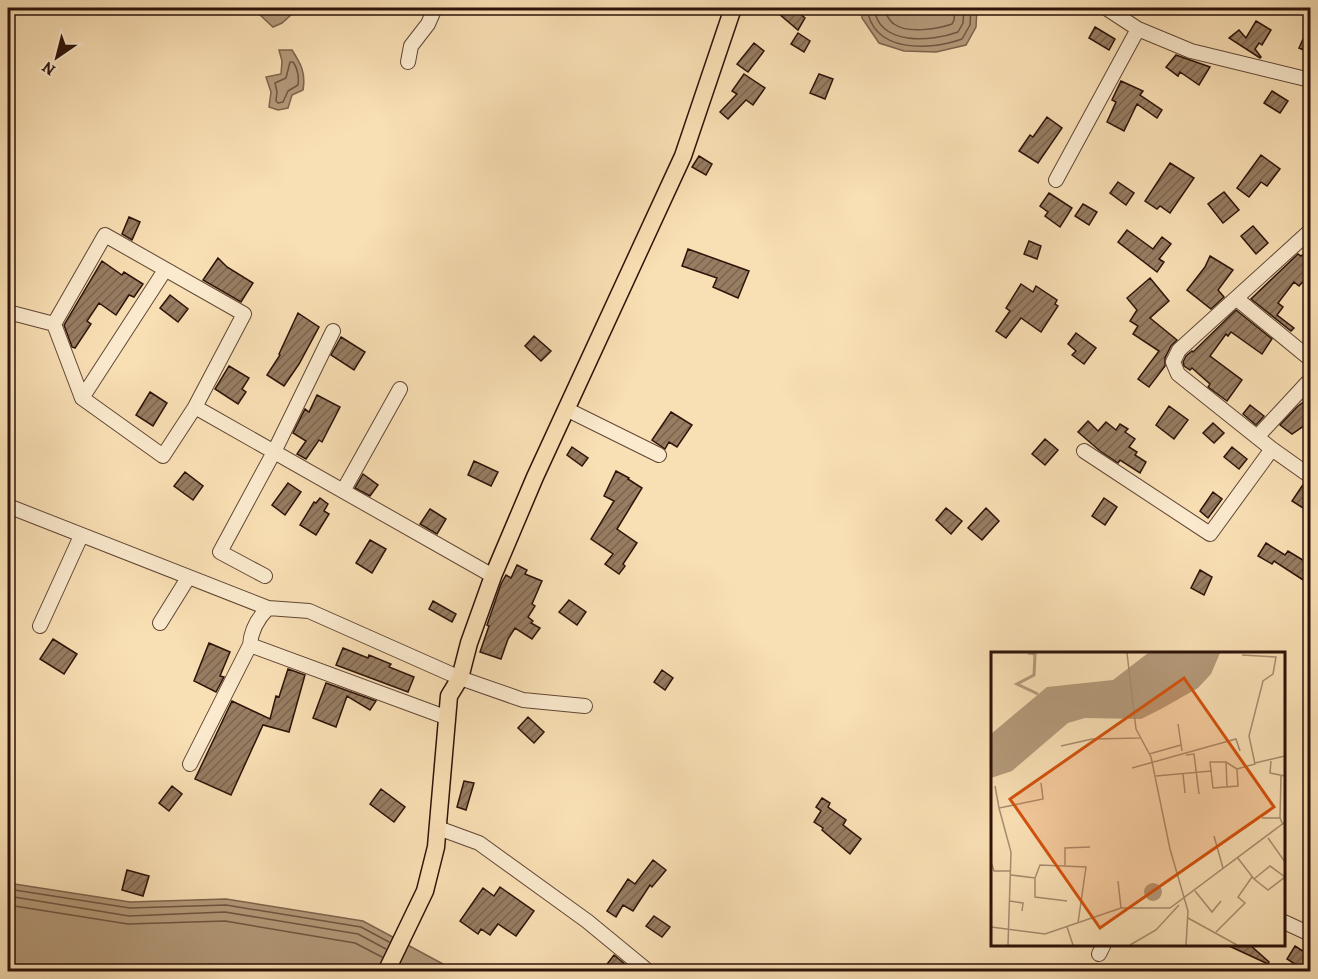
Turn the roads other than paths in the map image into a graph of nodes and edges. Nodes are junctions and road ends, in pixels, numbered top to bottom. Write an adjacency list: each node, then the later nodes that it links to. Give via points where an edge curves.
1 (435, 8): 5 (street, via 411,46)
2 (733, 8): 19 (main road, via 683,156)
3 (1106, 8): 4 (street)
4 (1138, 29): 6 (street, via 1191,51); 7 (street)
5 (408, 62)
6 (1311, 80)
7 (1056, 180)
8 (1311, 231): 10 (street)
9 (165, 270): 12 (street, via 105,235); 17 (street); 18 (street, via 244,314)
10 (1237, 299): 14 (street); 20 (street, via 1179,350 1173,362 1178,374)
11 (8, 312): 12 (street)
12 (54, 324): 17 (street)
13 (333, 331): 23 (street)
14 (1309, 358)
15 (1308, 382): 20 (street)
16 (400, 389): 26 (street)
17 (82, 398): 18 (street, via 163,456)
18 (195, 407): 23 (street)
19 (566, 409): 24 (street); 30 (main road)
20 (1257, 437): 21 (street)
21 (1272, 449): 22 (street, via 1210,534); 25 (street)
22 (1084, 451)
23 (274, 452): 26 (street); 29 (street, via 220,552)
24 (659, 455)
25 (1311, 476)
26 (343, 491): 30 (street)
27 (8, 506): 28 (street)
28 (81, 536): 31 (street); 34 (street)
29 (266, 576)
30 (493, 576): 36 (main road)
31 (188, 578): 32 (street); 33 (street)
32 (268, 608): 35 (street, via 250,635); 36 (street, via 309,611)
33 (160, 623)
34 (40, 626)
35 (250, 645): 38 (street); 39 (street)
36 (460, 678): 37 (street, via 523,700); 38 (main road, via 449,696)
37 (585, 706)
38 (448, 718): 40 (main road)
39 (190, 764)
40 (438, 828): 43 (main road, via 426,891); 44 (street, via 479,843 587,921)
41 (1285, 922): 42 (street)
42 (1311, 934)
43 (386, 972)
44 (649, 972)

